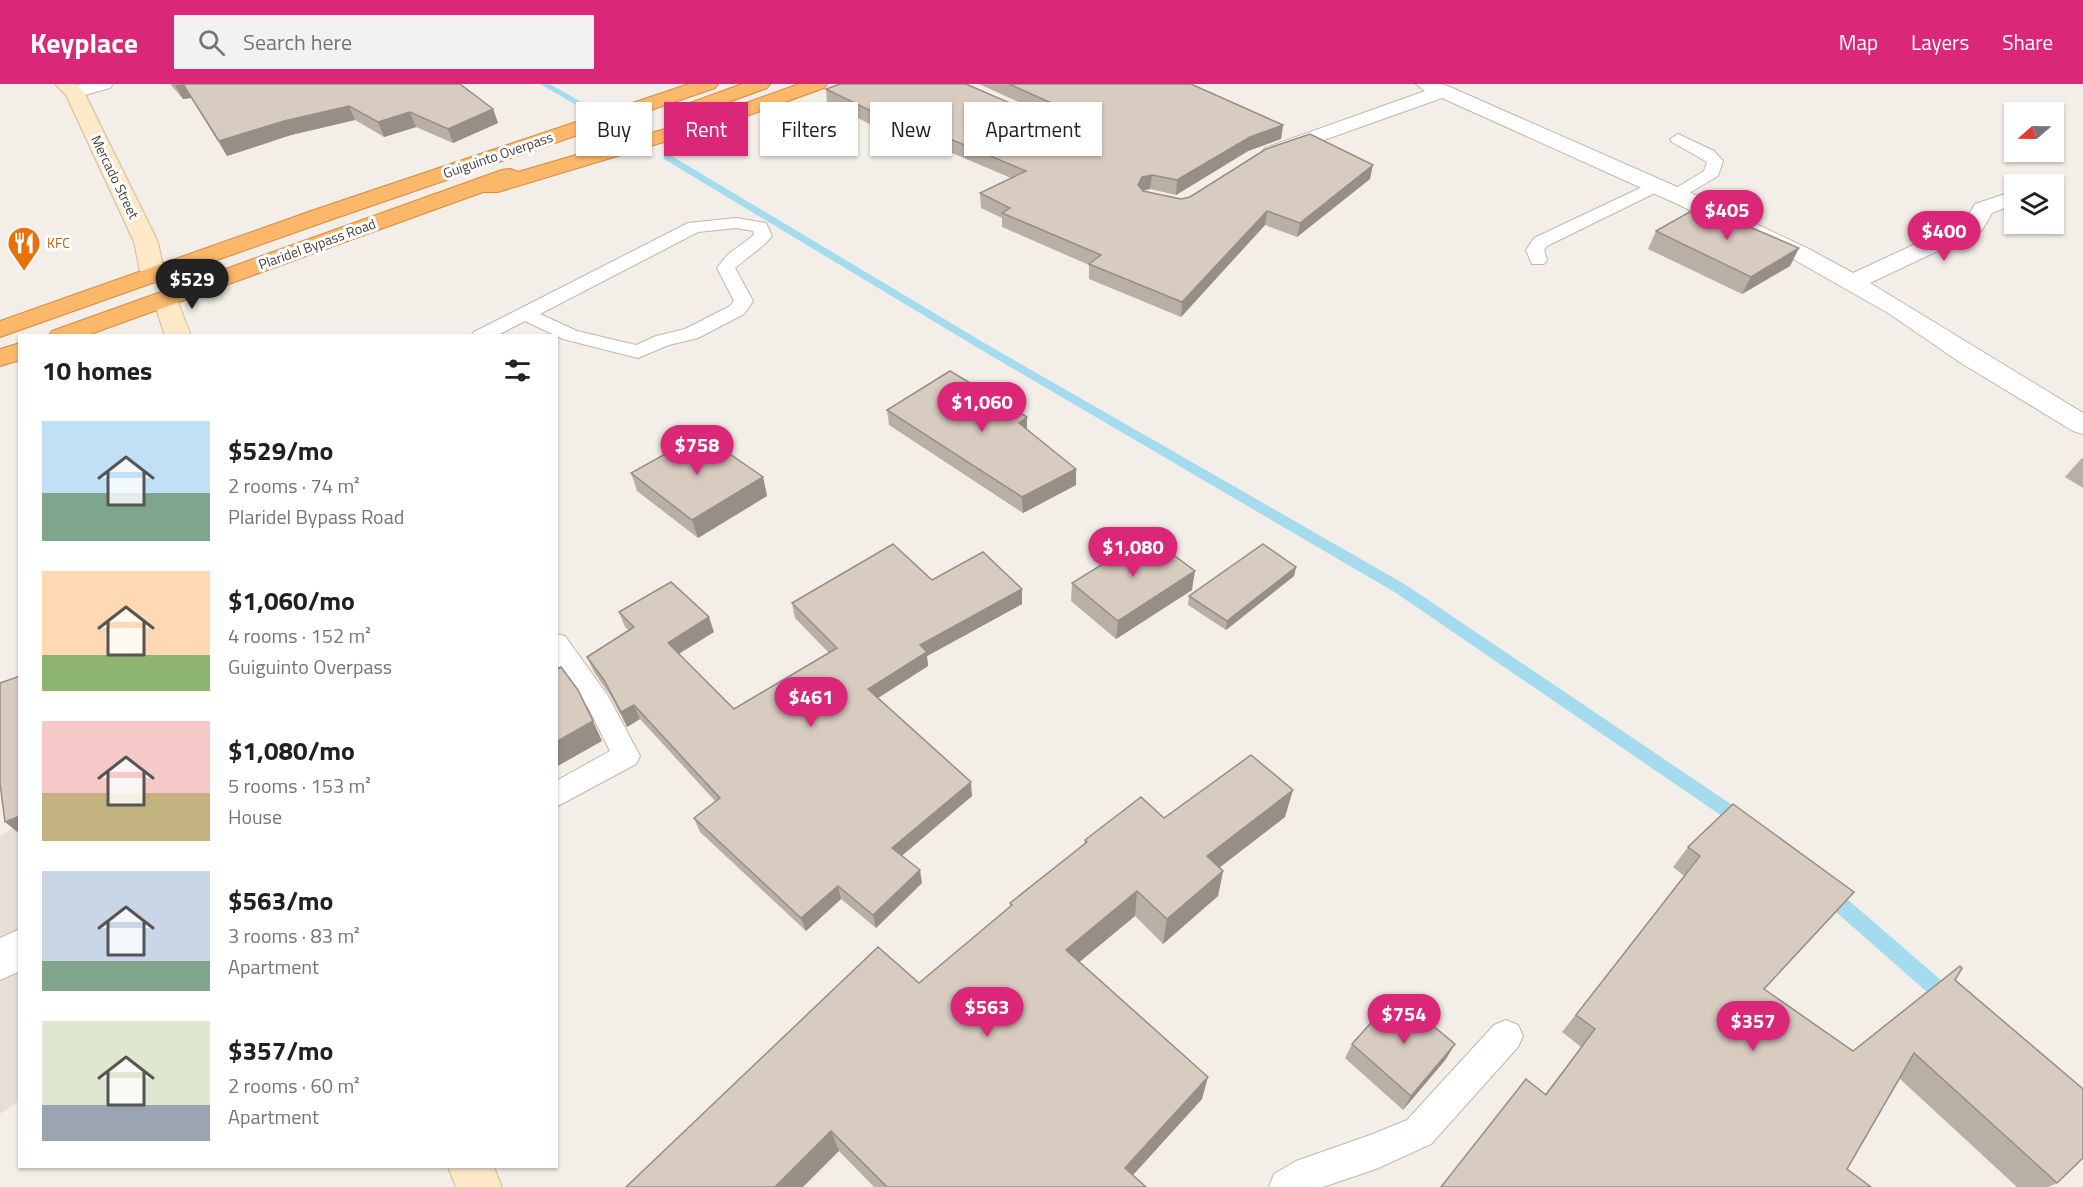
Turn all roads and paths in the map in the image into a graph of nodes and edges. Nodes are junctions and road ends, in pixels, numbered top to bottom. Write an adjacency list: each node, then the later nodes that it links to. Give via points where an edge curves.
1 (103, 84): 6 (street)
2 (654, 84): 16 (highway, via 452,156)
3 (708, 84): 16 (highway, Guiguinto Overpass)
4 (760, 84): 15 (highway, Guiguinto Overpass)
5 (817, 84): 15 (highway, via 720,119)
6 (69, 88): 18 (street, Mercado Street, via 146,242)
7 (1434, 88): 10 (street); 12 (street)
8 (1284, 130): 10 (street)
9 (1678, 139): 13 (lane, via 1715,161 1712,173)
10 (1305, 140): 11 (street)
11 (1256, 157)
12 (1655, 186): 13 (street); 17 (lane, via 1540,242 1535,250)
13 (1677, 195): 19 (street, via 1802,254)
14 (2004, 201): 19 (street, via 1983,209 1974,225)
15 (405, 213): 20 (highway, Plaridel Bypass Road)
16 (322, 215): 18 (highway, Plaridel Bypass Road)
17 (1538, 260)
18 (153, 276): 22 (highway, Plaridel Bypass Road)
19 (1851, 283): 28 (street)
20 (165, 299): 23 (highway, Plaridel Bypass Road); 24 (street)
21 (523, 314): 21 (lane, via 694,227 736,223 760,227 764,236 726,268 744,301 737,310 691,334 663,340 638,352 570,335); 25 (lane)
22 (0, 329)
23 (67, 334)
24 (177, 334)
25 (485, 334)
26 (18, 352): 27 (highway)
27 (0, 358)
28 (2083, 425)
29 (558, 646): 30 (lane, via 599,703 626,756)
30 (558, 794)
31 (18, 949): 32 (street)
32 (0, 961)
33 (1506, 1036): 36 (lane, via 1419,1132 1309,1174)
34 (471, 1168): 35 (street)
35 (478, 1187)
36 (1287, 1187)

